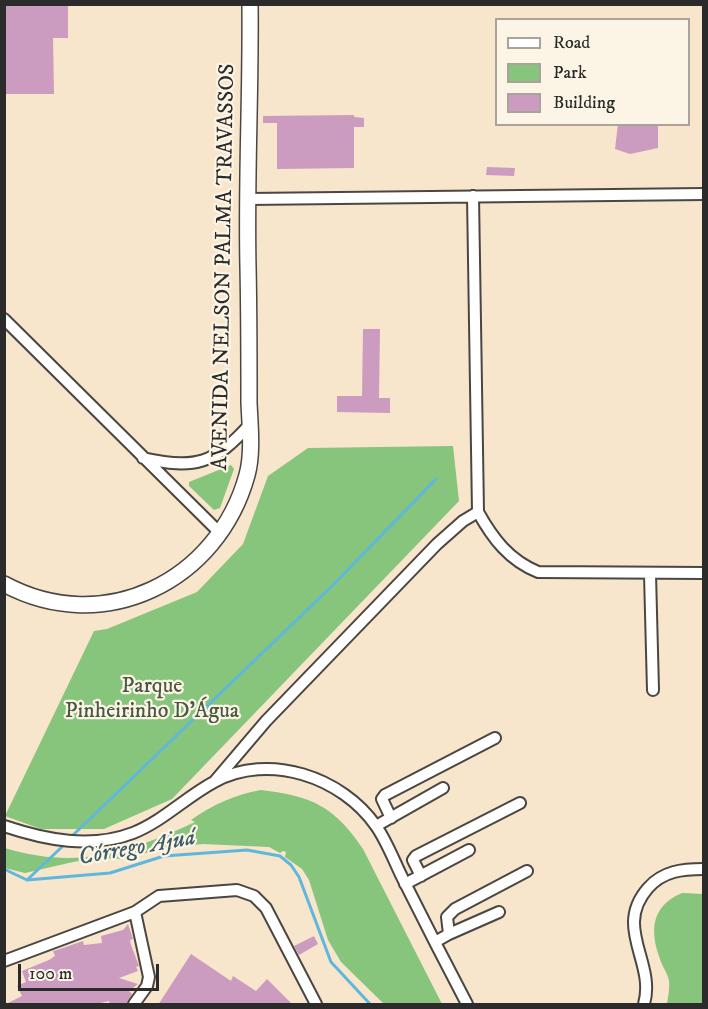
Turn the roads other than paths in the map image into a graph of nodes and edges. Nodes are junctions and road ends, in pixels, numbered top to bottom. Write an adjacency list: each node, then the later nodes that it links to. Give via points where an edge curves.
1 (250, 4): 4 (street, AVENIDA NELSON PALMA TRAVASSOS)
2 (704, 194): 3 (street)
3 (473, 196): 4 (street); 8 (street)
4 (248, 199): 6 (street, AVENIDA NELSON PALMA TRAVASSOS)
5 (4, 319): 7 (street)
6 (250, 424): 7 (street, via 232,444 207,460 181,465); 9 (street, AVENIDA NELSON PALMA TRAVASSOS, via 248,472 237,507)
7 (143, 458): 9 (street)
8 (478, 512): 11 (street, via 499,546 516,561 538,572); 15 (street, via 437,544 266,722)
9 (221, 534): 12 (street, AVENIDA NELSON PALMA TRAVASSOS, via 174,578 147,594 120,601 92,605 63,603 22,594)
10 (704, 573): 11 (street)
11 (650, 574): 13 (street)
12 (4, 584)
13 (653, 690)
14 (495, 738): 18 (street, via 385,795 382,799)
15 (215, 781): 19 (street, via 156,821 111,839 81,843); 20 (street, via 261,769 302,773 344,795)
16 (443, 788): 18 (street)
17 (520, 803): 24 (street, via 416,856 413,860)
18 (391, 818): 20 (street)
19 (4, 826)
20 (376, 826): 25 (street)
21 (469, 850): 24 (street)
22 (704, 869): 34 (street, via 663,874 637,901 632,920 642,964)
23 (526, 872): 28 (street, via 455,909 447,917)
24 (421, 876): 25 (street)
25 (405, 884): 29 (street)
26 (135, 912): 30 (street); 31 (street, via 149,977); 32 (street, via 159,896 246,891 266,908)
27 (500, 912): 28 (street)
28 (449, 934): 29 (street)
29 (435, 942): 33 (street)
30 (4, 961)
31 (134, 1005)
32 (316, 1005)
33 (466, 1005)
34 (644, 1005)

